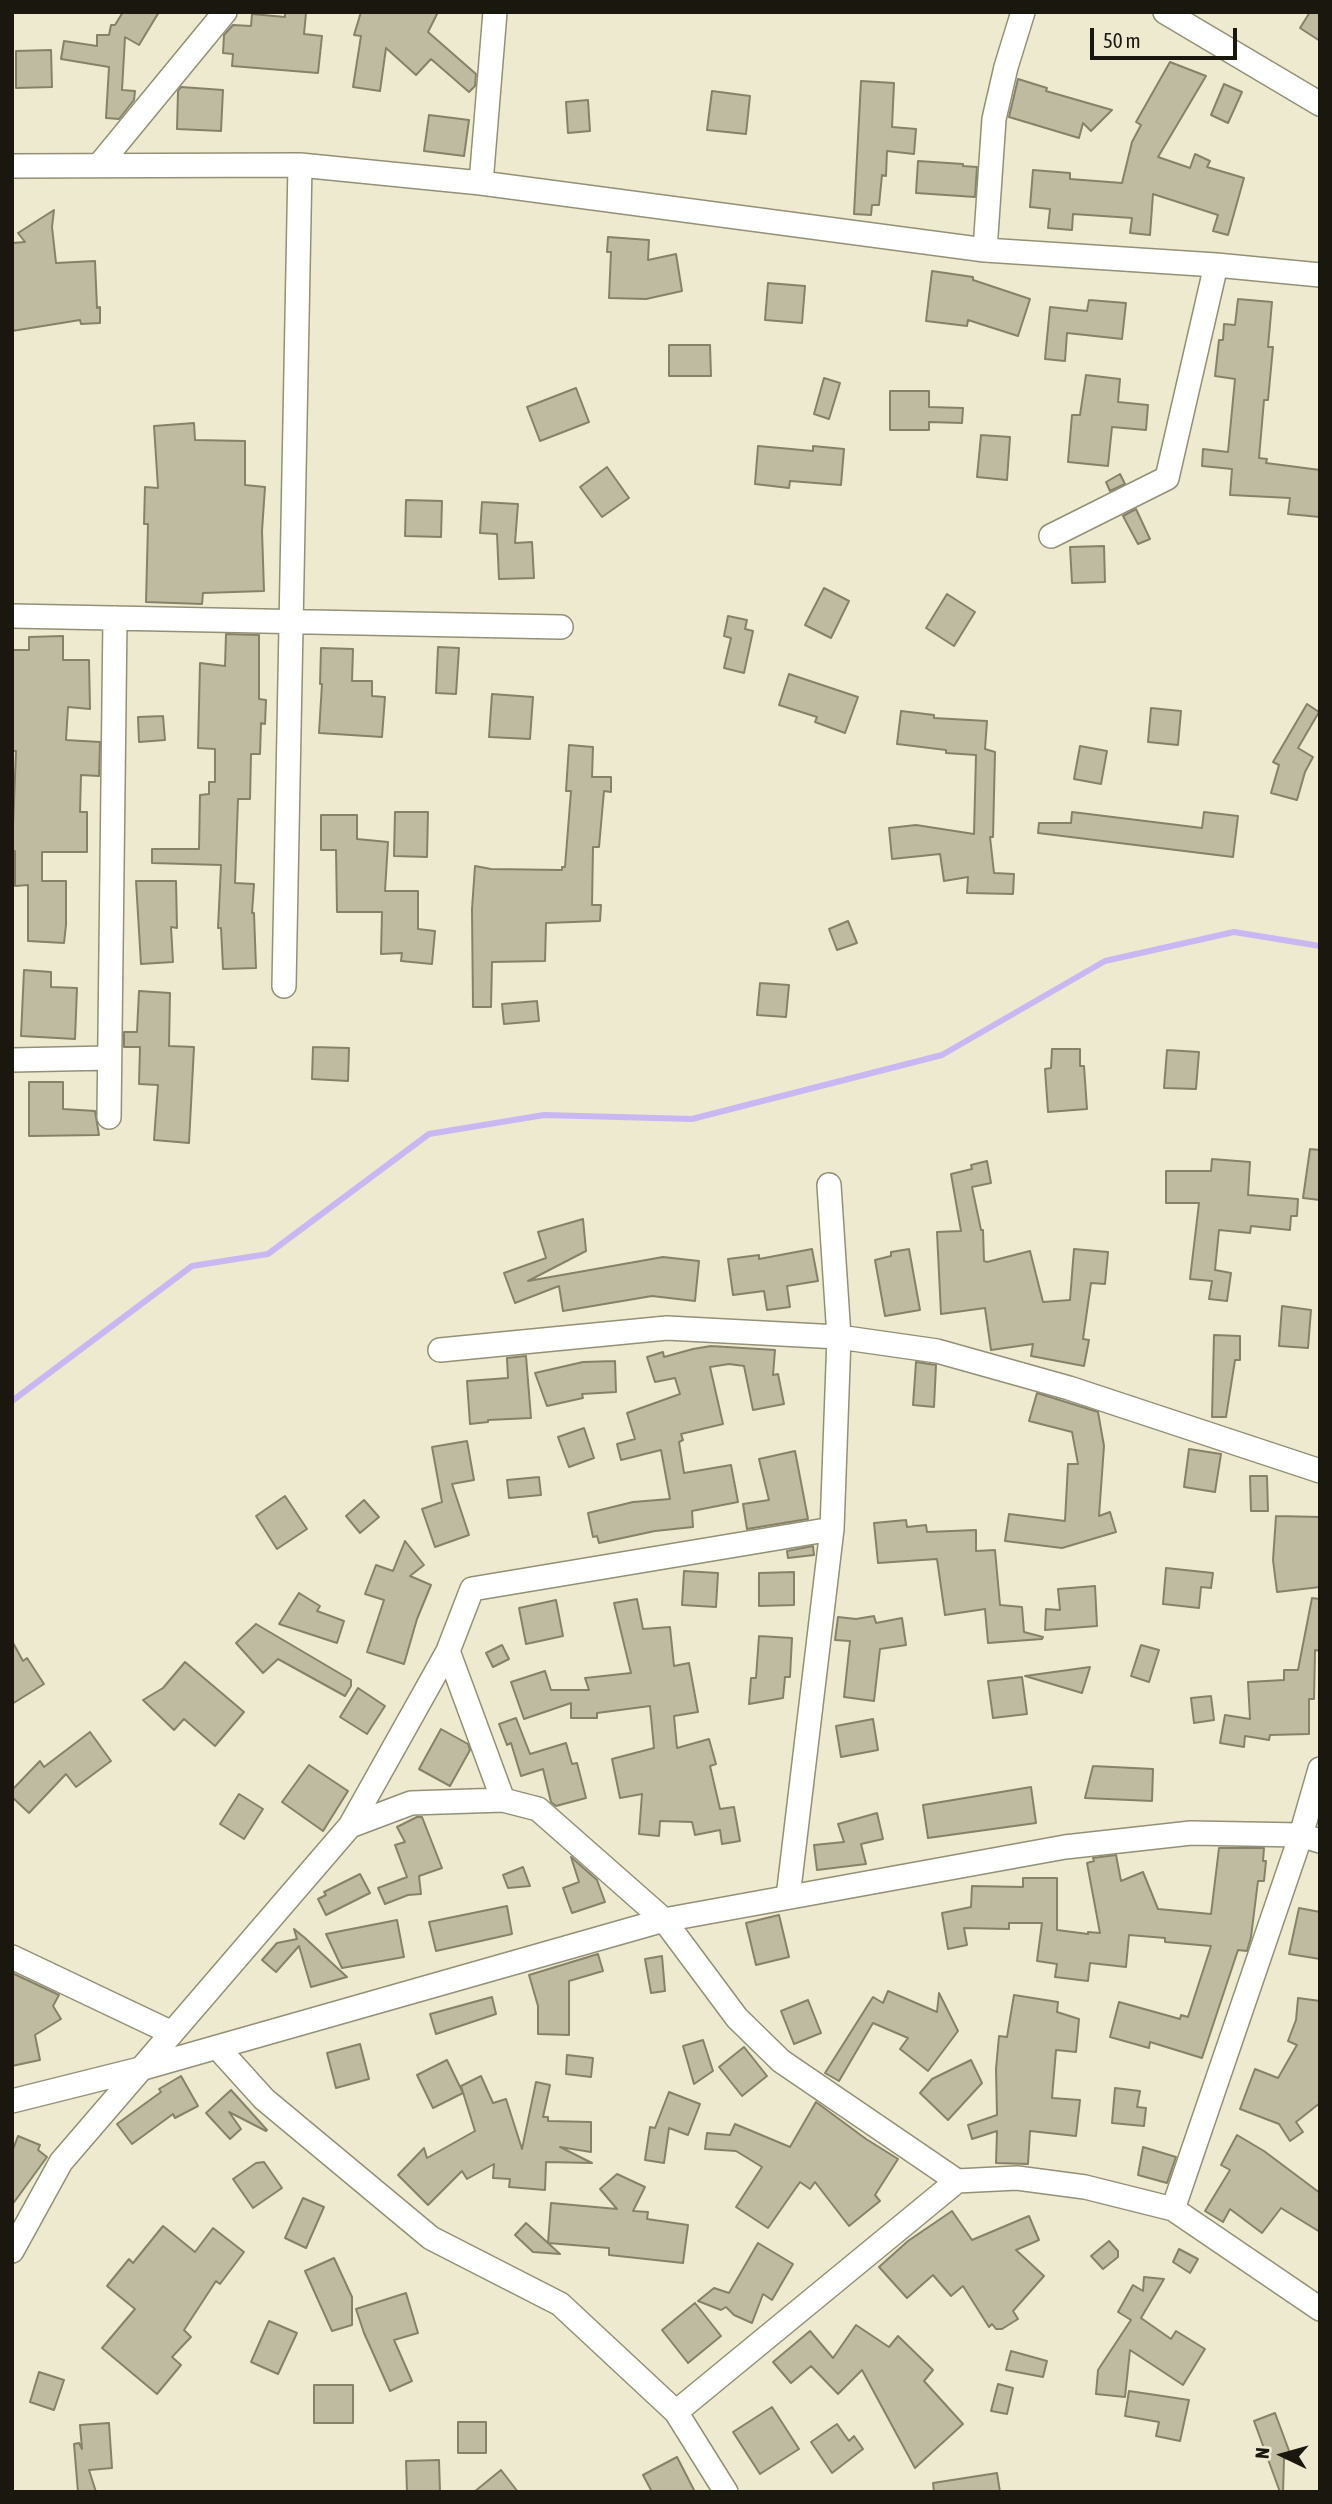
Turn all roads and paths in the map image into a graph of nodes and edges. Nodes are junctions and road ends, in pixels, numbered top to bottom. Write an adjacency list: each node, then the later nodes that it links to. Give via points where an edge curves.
1 (225, 12): 6 (street)
2 (495, 12): 9 (street)
3 (1023, 12): 10 (street, via 994,120)
4 (1165, 12): 5 (street)
5 (1320, 104)
6 (100, 164): 7 (street); 8 (street)
7 (300, 165): 9 (street); 16 (street)
8 (12, 166)
9 (481, 183): 10 (street)
10 (985, 250): 11 (street)
11 (1216, 265): 12 (street); 13 (street, via 1167,478)
12 (1320, 275)
13 (1051, 536)
14 (12, 616): 15 (street)
15 (115, 618): 16 (street); 19 (street)
16 (291, 622): 17 (street); 18 (street)
17 (561, 627)
18 (284, 986)
19 (109, 1058): 20 (street); 21 (street)
20 (12, 1060)
21 (109, 1117)
22 (829, 1185): 23 (street)
23 (839, 1337): 24 (street, via 667,1328); 25 (street, via 937,1351 1069,1388); 26 (street)
24 (440, 1349)
25 (1320, 1471)
26 (832, 1529): 27 (street, via 472,1589); 32 (street)
27 (448, 1651): 29 (street); 30 (street)
28 (1320, 1769): 31 (street)
29 (503, 1800): 30 (street, via 411,1803); 33 (street, via 538,1809)
30 (350, 1826): 35 (street)
31 (1310, 1838): 32 (street, via 1191,1833 1065,1847); 40 (street)
32 (788, 1897): 33 (street)
33 (664, 1920): 36 (street); 39 (street, via 737,2018 781,2060)
34 (12, 1957): 35 (street)
35 (172, 2033): 37 (street)
36 (217, 2047): 37 (street); 43 (street, via 264,2099 431,2238 560,2304)
37 (140, 2069): 38 (street); 41 (street, via 61,2162)
38 (12, 2101)
39 (957, 2181): 40 (street, via 1017,2178 1085,2187); 43 (street)
40 (1173, 2209): 42 (street)
41 (12, 2251)
42 (1320, 2309)
43 (676, 2412): 44 (street)
44 (726, 2492)

